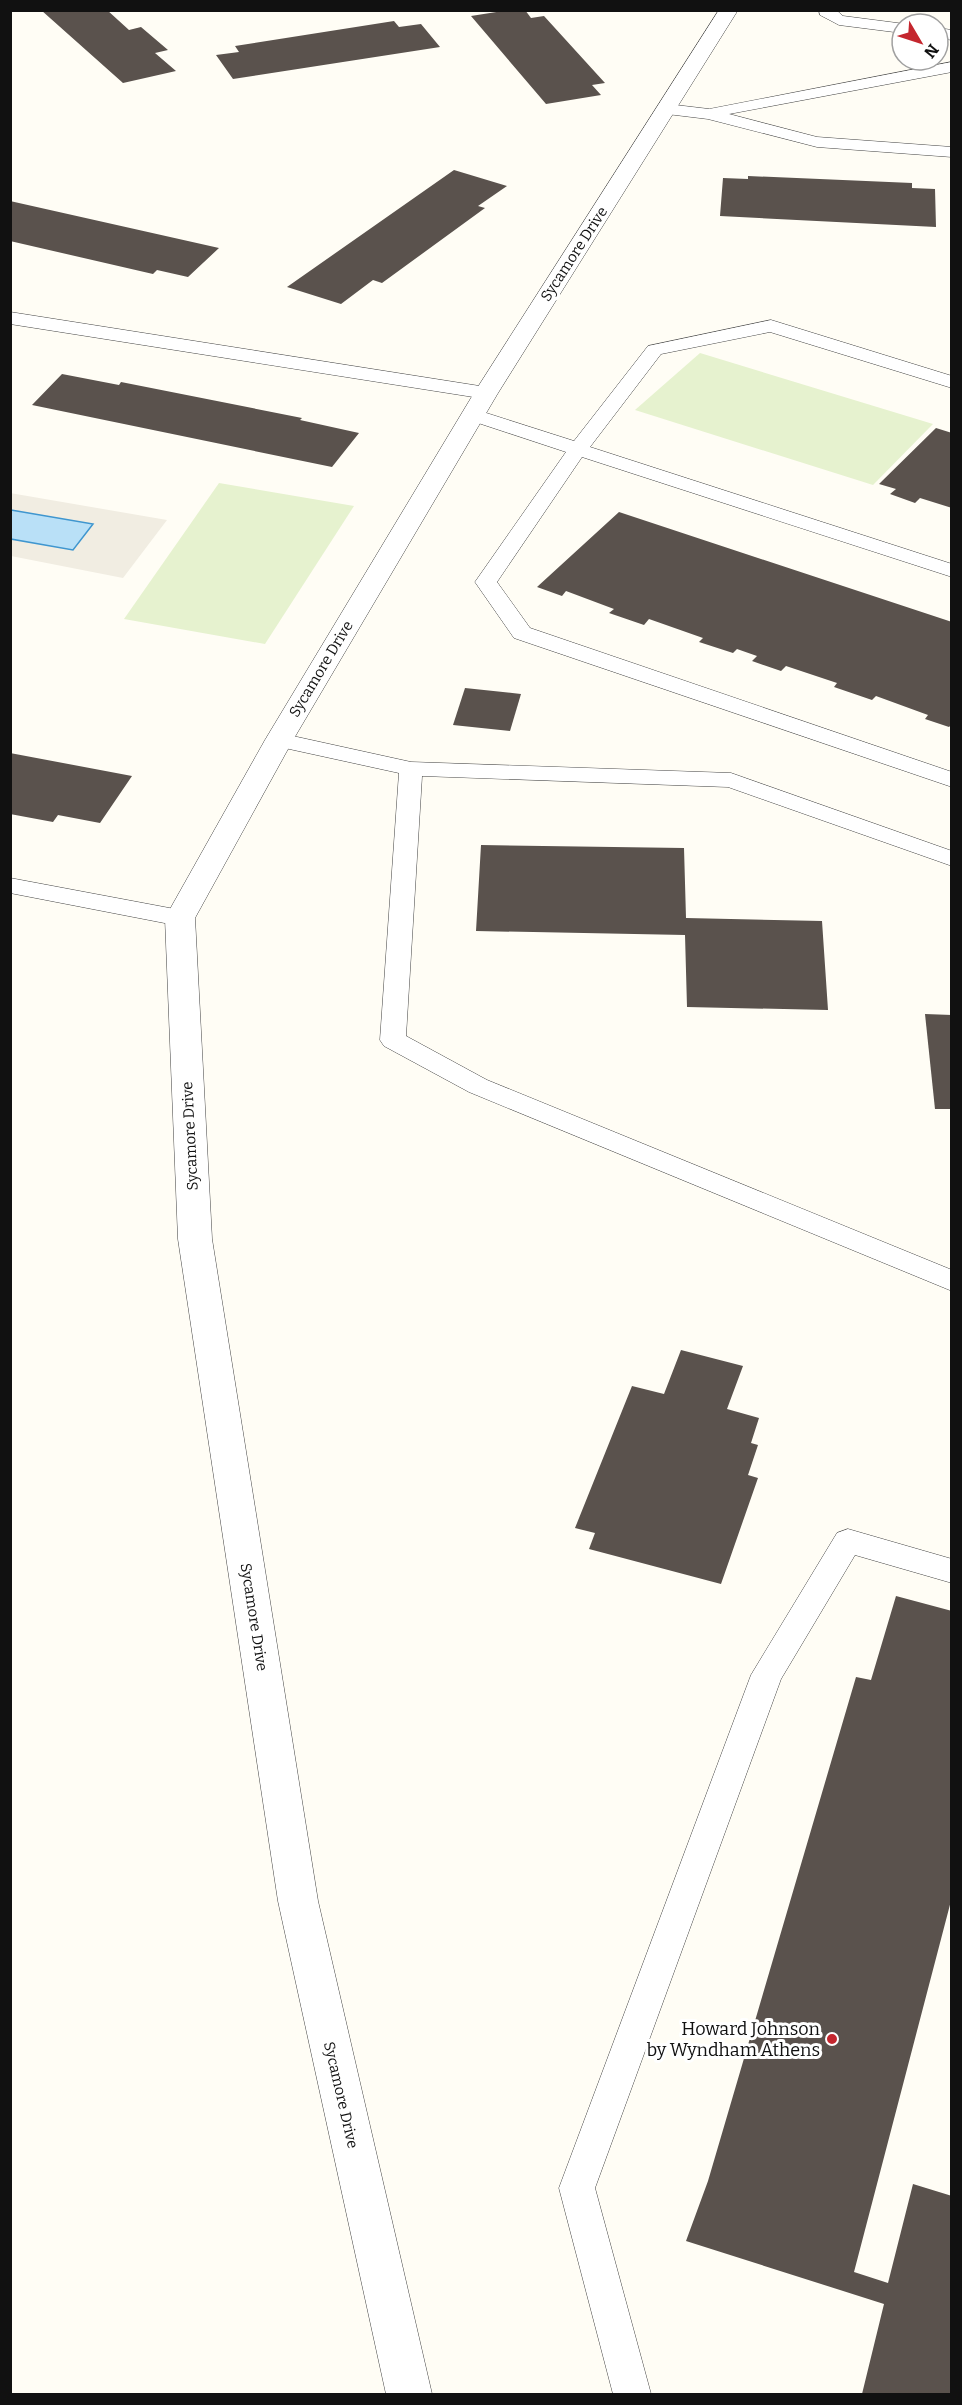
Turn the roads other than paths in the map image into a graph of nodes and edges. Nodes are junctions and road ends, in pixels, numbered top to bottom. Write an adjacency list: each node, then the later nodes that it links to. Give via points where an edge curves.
1 (729, 10): 5 (street, Sycamore Drive)
2 (828, 10): 3 (lane, via 830,16 839,20)
3 (890, 26)
4 (951, 67): 6 (lane)
5 (667, 109): 6 (lane); 10 (street, Sycamore Drive)
6 (708, 114): 7 (lane, via 817,142)
7 (951, 152)
8 (10, 318): 10 (lane)
9 (951, 382): 11 (lane, via 771,326 655,350)
10 (479, 404): 11 (lane); 13 (street, Sycamore Drive)
11 (578, 448): 12 (lane); 15 (lane, via 486,582 522,633)
12 (951, 571)
13 (279, 740): 14 (lane); 18 (street, Sycamore Drive)
14 (411, 769): 16 (lane, via 731,780); 19 (lane, via 393,1040 478,1086)
15 (951, 780)
16 (951, 860)
17 (10, 885): 18 (lane)
18 (180, 918): 21 (street, Sycamore Drive, via 197,1250 298,1901)
19 (951, 1281)
20 (951, 1571): 22 (lane, via 848,1541 767,1675 577,2188)
21 (409, 2394)
22 (632, 2394)

